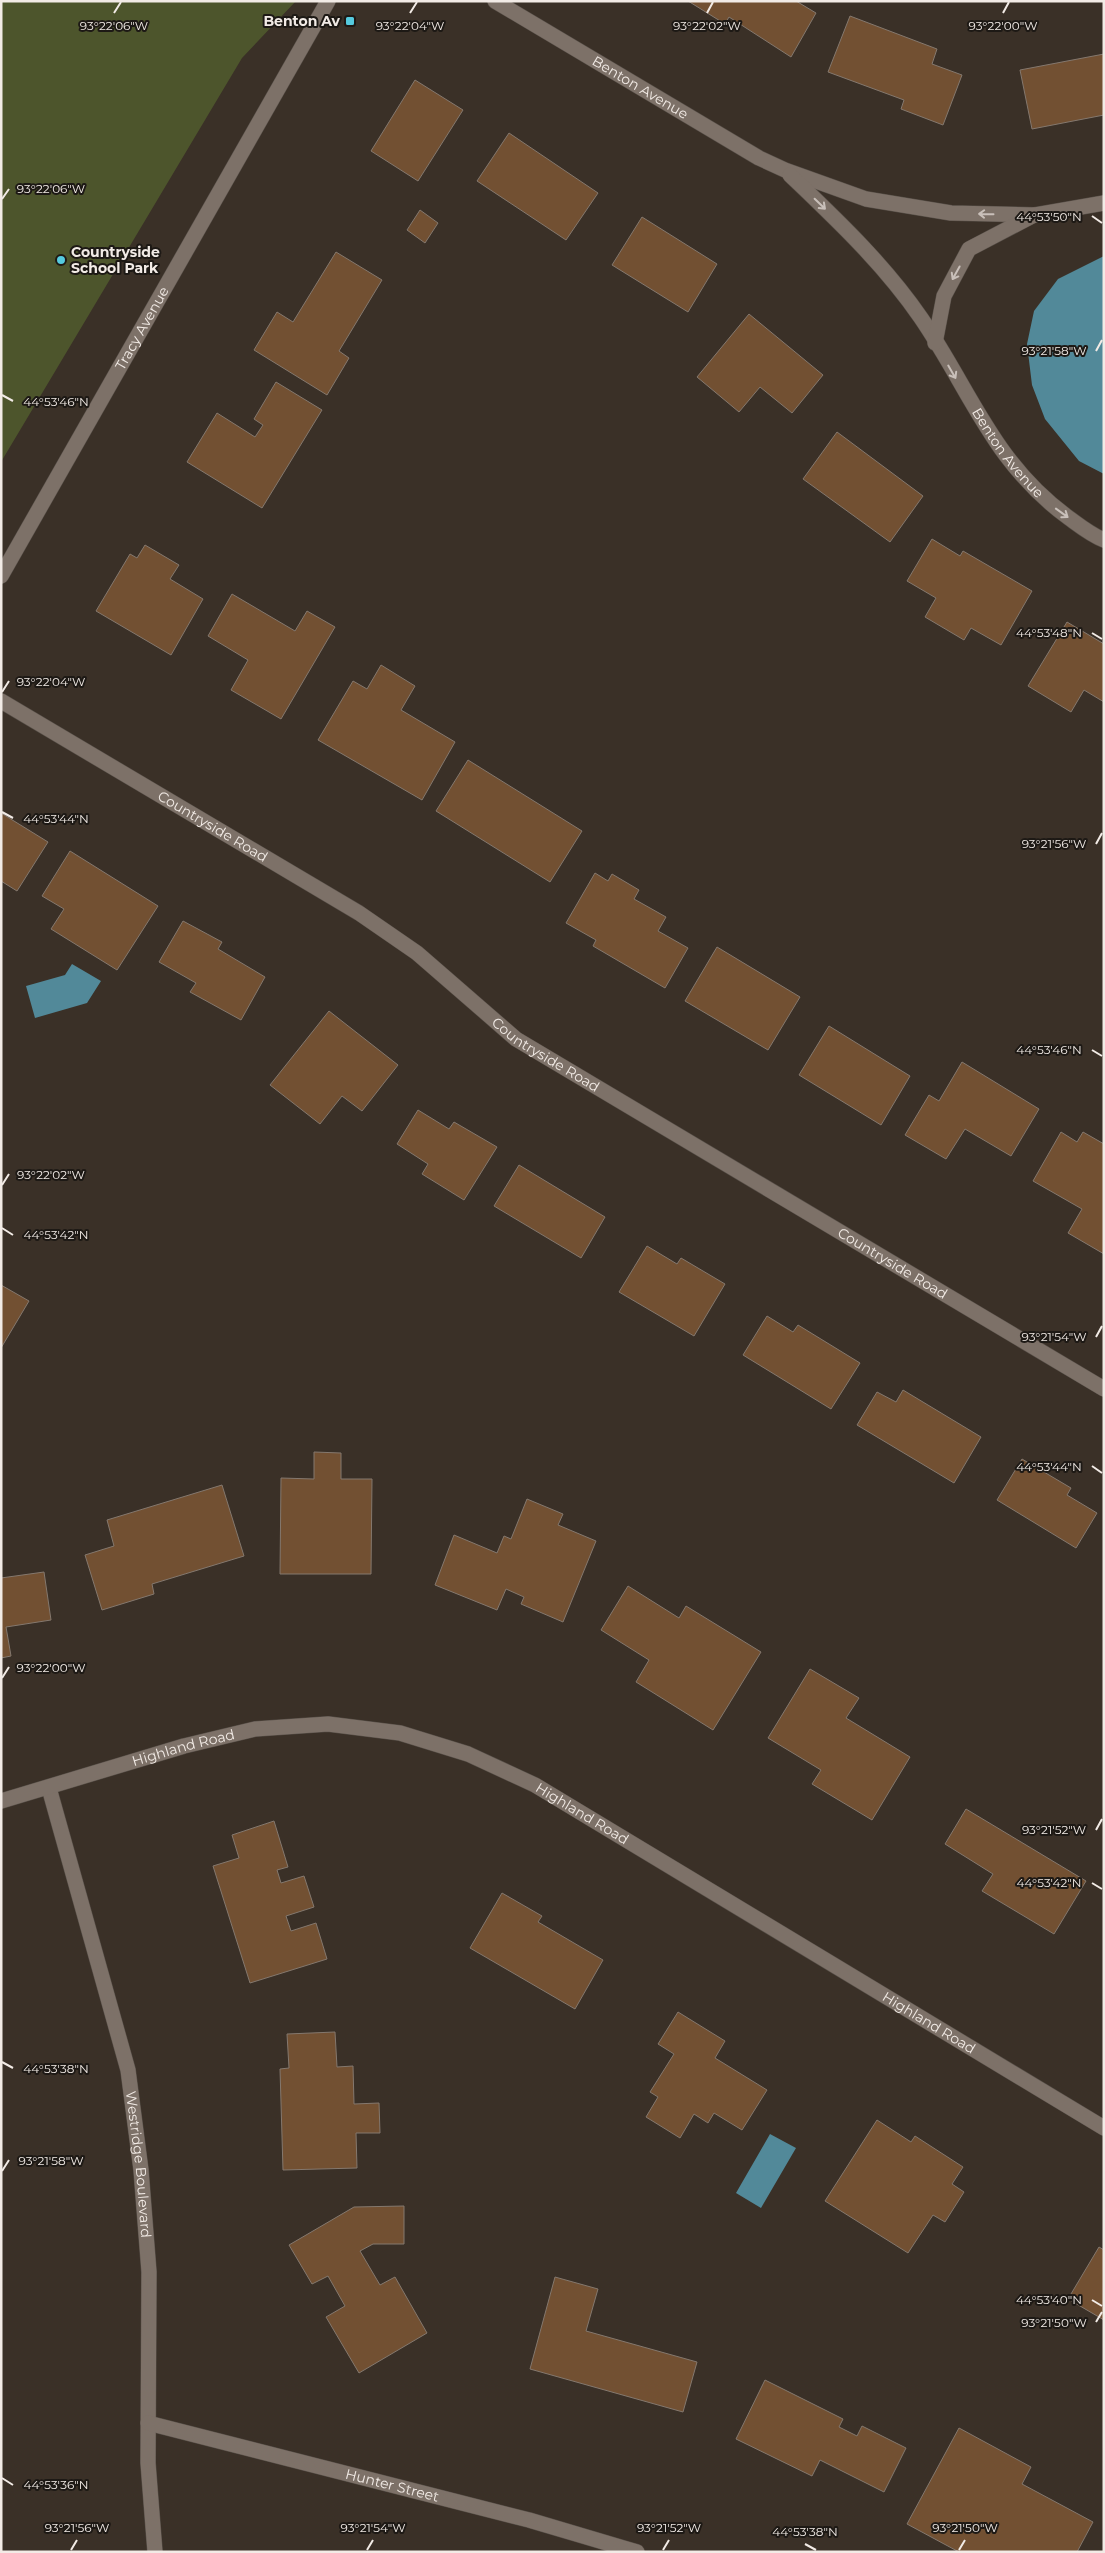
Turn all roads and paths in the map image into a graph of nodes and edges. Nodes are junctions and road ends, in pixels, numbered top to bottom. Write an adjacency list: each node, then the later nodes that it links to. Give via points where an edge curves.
1 (328, 1): 8 (street, Tracy Avenue)
2 (495, 1): 3 (street, Benton Avenue, via 759,158)
3 (785, 170): 5 (street, Benton Avenue, one-way to 3, via 951,213 866,199); 6 (street, Benton Avenue, one-way to 6, via 857,240 920,318)
4 (1104, 203): 5 (street, Benton Avenue)
5 (1035, 215): 6 (street, Benton Avenue, one-way to 6, via 969,249 944,296)
6 (935, 343): 7 (street, Benton Avenue, one-way to 7, via 1004,456 1046,502)
7 (1104, 540)
8 (1, 576)
9 (1, 701): 10 (street, Countryside Road, via 359,913 417,953 516,1039)
10 (1104, 1389)
11 (49, 1788): 12 (street, Highland Road); 13 (street, Highland Road, via 184,1746 255,1729 328,1724 400,1732 460,1752 535,1785); 14 (street, Westridge Boulevard, via 128,2070 141,2170 149,2272)
12 (1, 1801)
13 (1104, 2128)
14 (148, 2423): 15 (street, Westridge Boulevard); 16 (street, Hunter Street, via 529,2520)
15 (155, 2552)
16 (637, 2552)

